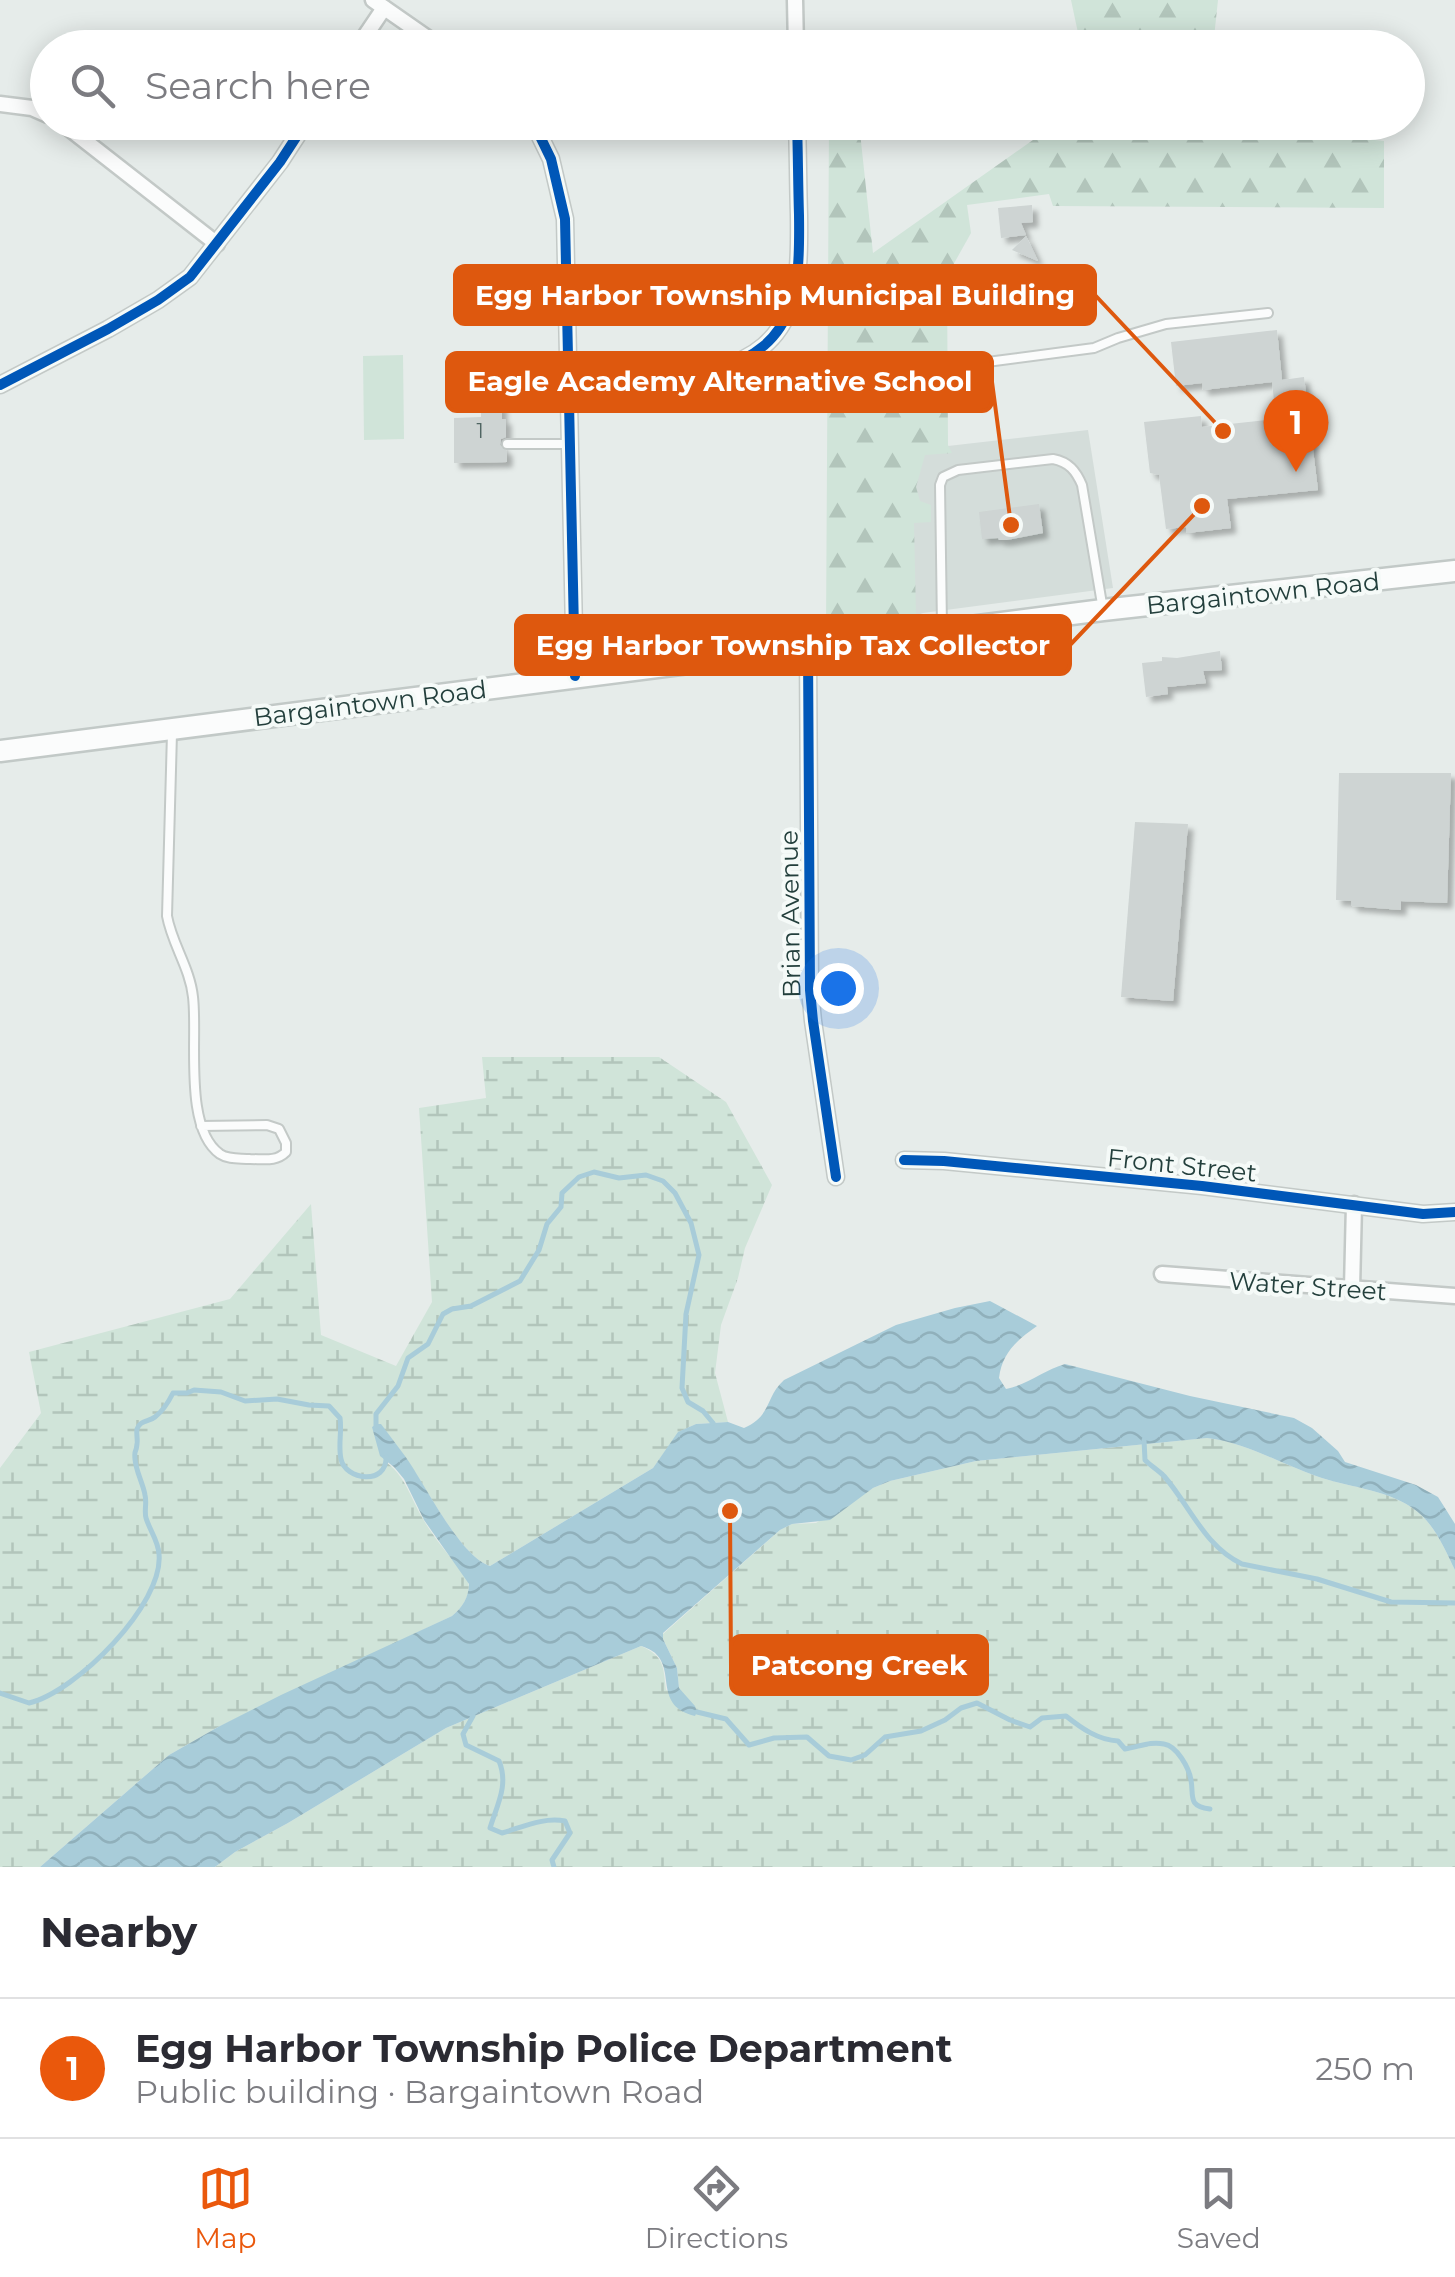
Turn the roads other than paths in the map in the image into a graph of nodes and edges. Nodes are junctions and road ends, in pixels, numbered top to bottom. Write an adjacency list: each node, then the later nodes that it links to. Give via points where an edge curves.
1 (796, 0): 5 (street)
2 (378, 4): 3 (street); 4 (street)
3 (366, 30)
4 (416, 30)
5 (796, 30)
6 (0, 104): 7 (street)
7 (30, 108)
8 (83, 140): 12 (street)
9 (294, 140): 12 (street)
10 (542, 140): 15 (street, via 565,219)
11 (797, 140): 15 (street, via 798,277 774,336 742,361 712,370)
12 (217, 244): 16 (street, via 190,277 158,300)
13 (1268, 313): 14 (lane, via 1166,324 1094,348)
14 (964, 364)
15 (570, 374): 18 (street)
16 (0, 385)
17 (506, 444): 18 (lane)
18 (571, 444): 23 (street)
19 (1455, 571): 20 (main road, Bargaintown Road)
20 (1103, 610): 21 (main road, Bargaintown Road); 21 (lane, via 1085,494 1072,468 1052,460 958,470 940,485)
21 (942, 631): 22 (main road, Bargaintown Road)
22 (808, 648): 23 (main road, Bargaintown Road); 28 (street, Brian Avenue, via 810,990)
23 (575, 676): 24 (main road, Bargaintown Road)
24 (173, 728): 25 (main road, Bargaintown Road); 26 (lane, via 167,916 193,997 195,1102)
25 (0, 751)
26 (202, 1126): 26 (lane, via 218,1153 230,1158 276,1159 286,1152 279,1128)
27 (904, 1160): 29 (street, Front Street)
28 (836, 1177)
29 (1354, 1204): 30 (street, Front Street); 32 (street)
30 (1455, 1212)
31 (1162, 1274): 32 (street, Water Street)
32 (1352, 1289): 33 (street, Water Street)
33 (1455, 1296)

